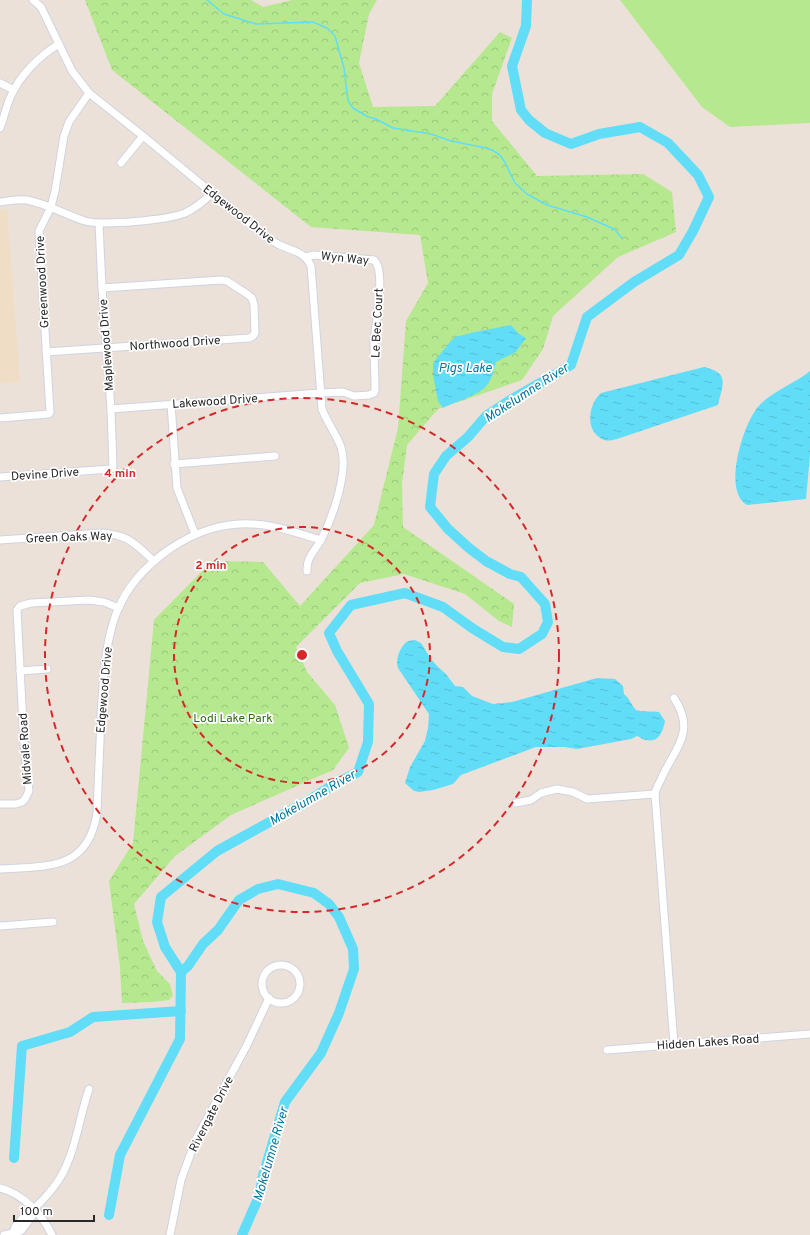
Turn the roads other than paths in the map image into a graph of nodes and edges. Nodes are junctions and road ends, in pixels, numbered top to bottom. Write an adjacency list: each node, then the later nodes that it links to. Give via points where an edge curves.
1 (34, 0): 2 (street, Edgewood Drive, via 41,7)
2 (58, 44): 4 (street, via 40,57); 5 (street, Edgewood Drive, via 72,70)
3 (0, 83): 4 (street)
4 (14, 90): 6 (street)
5 (89, 92): 7 (street, Edgewood Drive); 11 (street, Greenwood Drive, via 69,122 64,136 55,192)
6 (0, 128)
7 (143, 136): 8 (street); 9 (street, Edgewood Drive)
8 (121, 163)
9 (212, 193): 12 (street, via 198,206 177,216); 13 (street, Edgewood Drive, via 275,243)
10 (0, 202): 11 (street, via 27,200)
11 (50, 207): 12 (street, via 87,222); 17 (street, Greenwood Drive, via 41,225 39,236)
12 (99, 223): 15 (street, Maplewood Drive)
13 (306, 257): 14 (street, Wyn Way, via 314,255 374,260); 18 (street, via 311,266)
14 (378, 269): 18 (street, Le Bec Court, via 380,292 375,325 374,393 354,396 343,392)
15 (102, 288): 16 (street, Maplewood Drive); 16 (street, Northwood Drive, via 221,280 247,294 252,298 254,305 255,335 249,338)
16 (106, 348): 17 (street, Northwood Drive); 20 (street, Maplewood Drive)
17 (46, 352): 21 (street, Greenwood Drive, via 49,414)
18 (320, 393): 19 (street, Lakewood Drive); 28 (street, via 322,409 340,446 344,467 329,525)
19 (171, 404): 20 (street, Lakewood Drive); 23 (street)
20 (111, 408): 24 (street, Maplewood Drive)
21 (0, 418)
22 (275, 456): 23 (street)
23 (174, 464): 26 (street, via 176,488)
24 (113, 467): 25 (street, Devine Drive)
25 (0, 477)
26 (196, 534): 28 (street, Edgewood Drive, via 239,523 260,524); 29 (street, Edgewood Drive)
27 (0, 540): 29 (street, Green Oaks Way, via 116,534 136,544)
28 (321, 540): 30 (street, via 309,559)
29 (154, 561): 31 (street, Edgewood Drive, via 142,573)
30 (307, 571)
31 (119, 608): 33 (street, Midvale Road, via 89,600 20,606 16,613); 38 (street, Edgewood Drive, via 105,664 97,813 89,840 69,860 62,863)
32 (47, 669): 33 (street)
33 (20, 671): 37 (street, Midvale Road, via 28,796 16,804)
34 (674, 698): 35 (street, via 680,707 684,729 682,739)
35 (655, 794): 36 (street, via 587,799 573,792 556,789 541,793 531,800); 43 (street)
36 (516, 803)
37 (0, 804)
38 (0, 870)
39 (53, 922): 40 (street)
40 (0, 926)
41 (269, 998): 41 (street, via 275,1002 289,1002 299,991 299,976 289,966 275,966 265,975 263,988); 50 (street, Rivergate Drive, via 247,1045 196,1139 181,1180)
42 (810, 1034): 43 (street, Hidden Lakes Road)
43 (674, 1044): 44 (street, Hidden Lakes Road)
44 (607, 1050)
45 (89, 1089): 47 (street, via 66,1167 50,1193)
46 (0, 1188): 47 (street, via 13,1193)
47 (34, 1209): 48 (street, via 21,1231); 49 (street)
48 (4, 1235)
49 (52, 1235)
50 (170, 1235)

